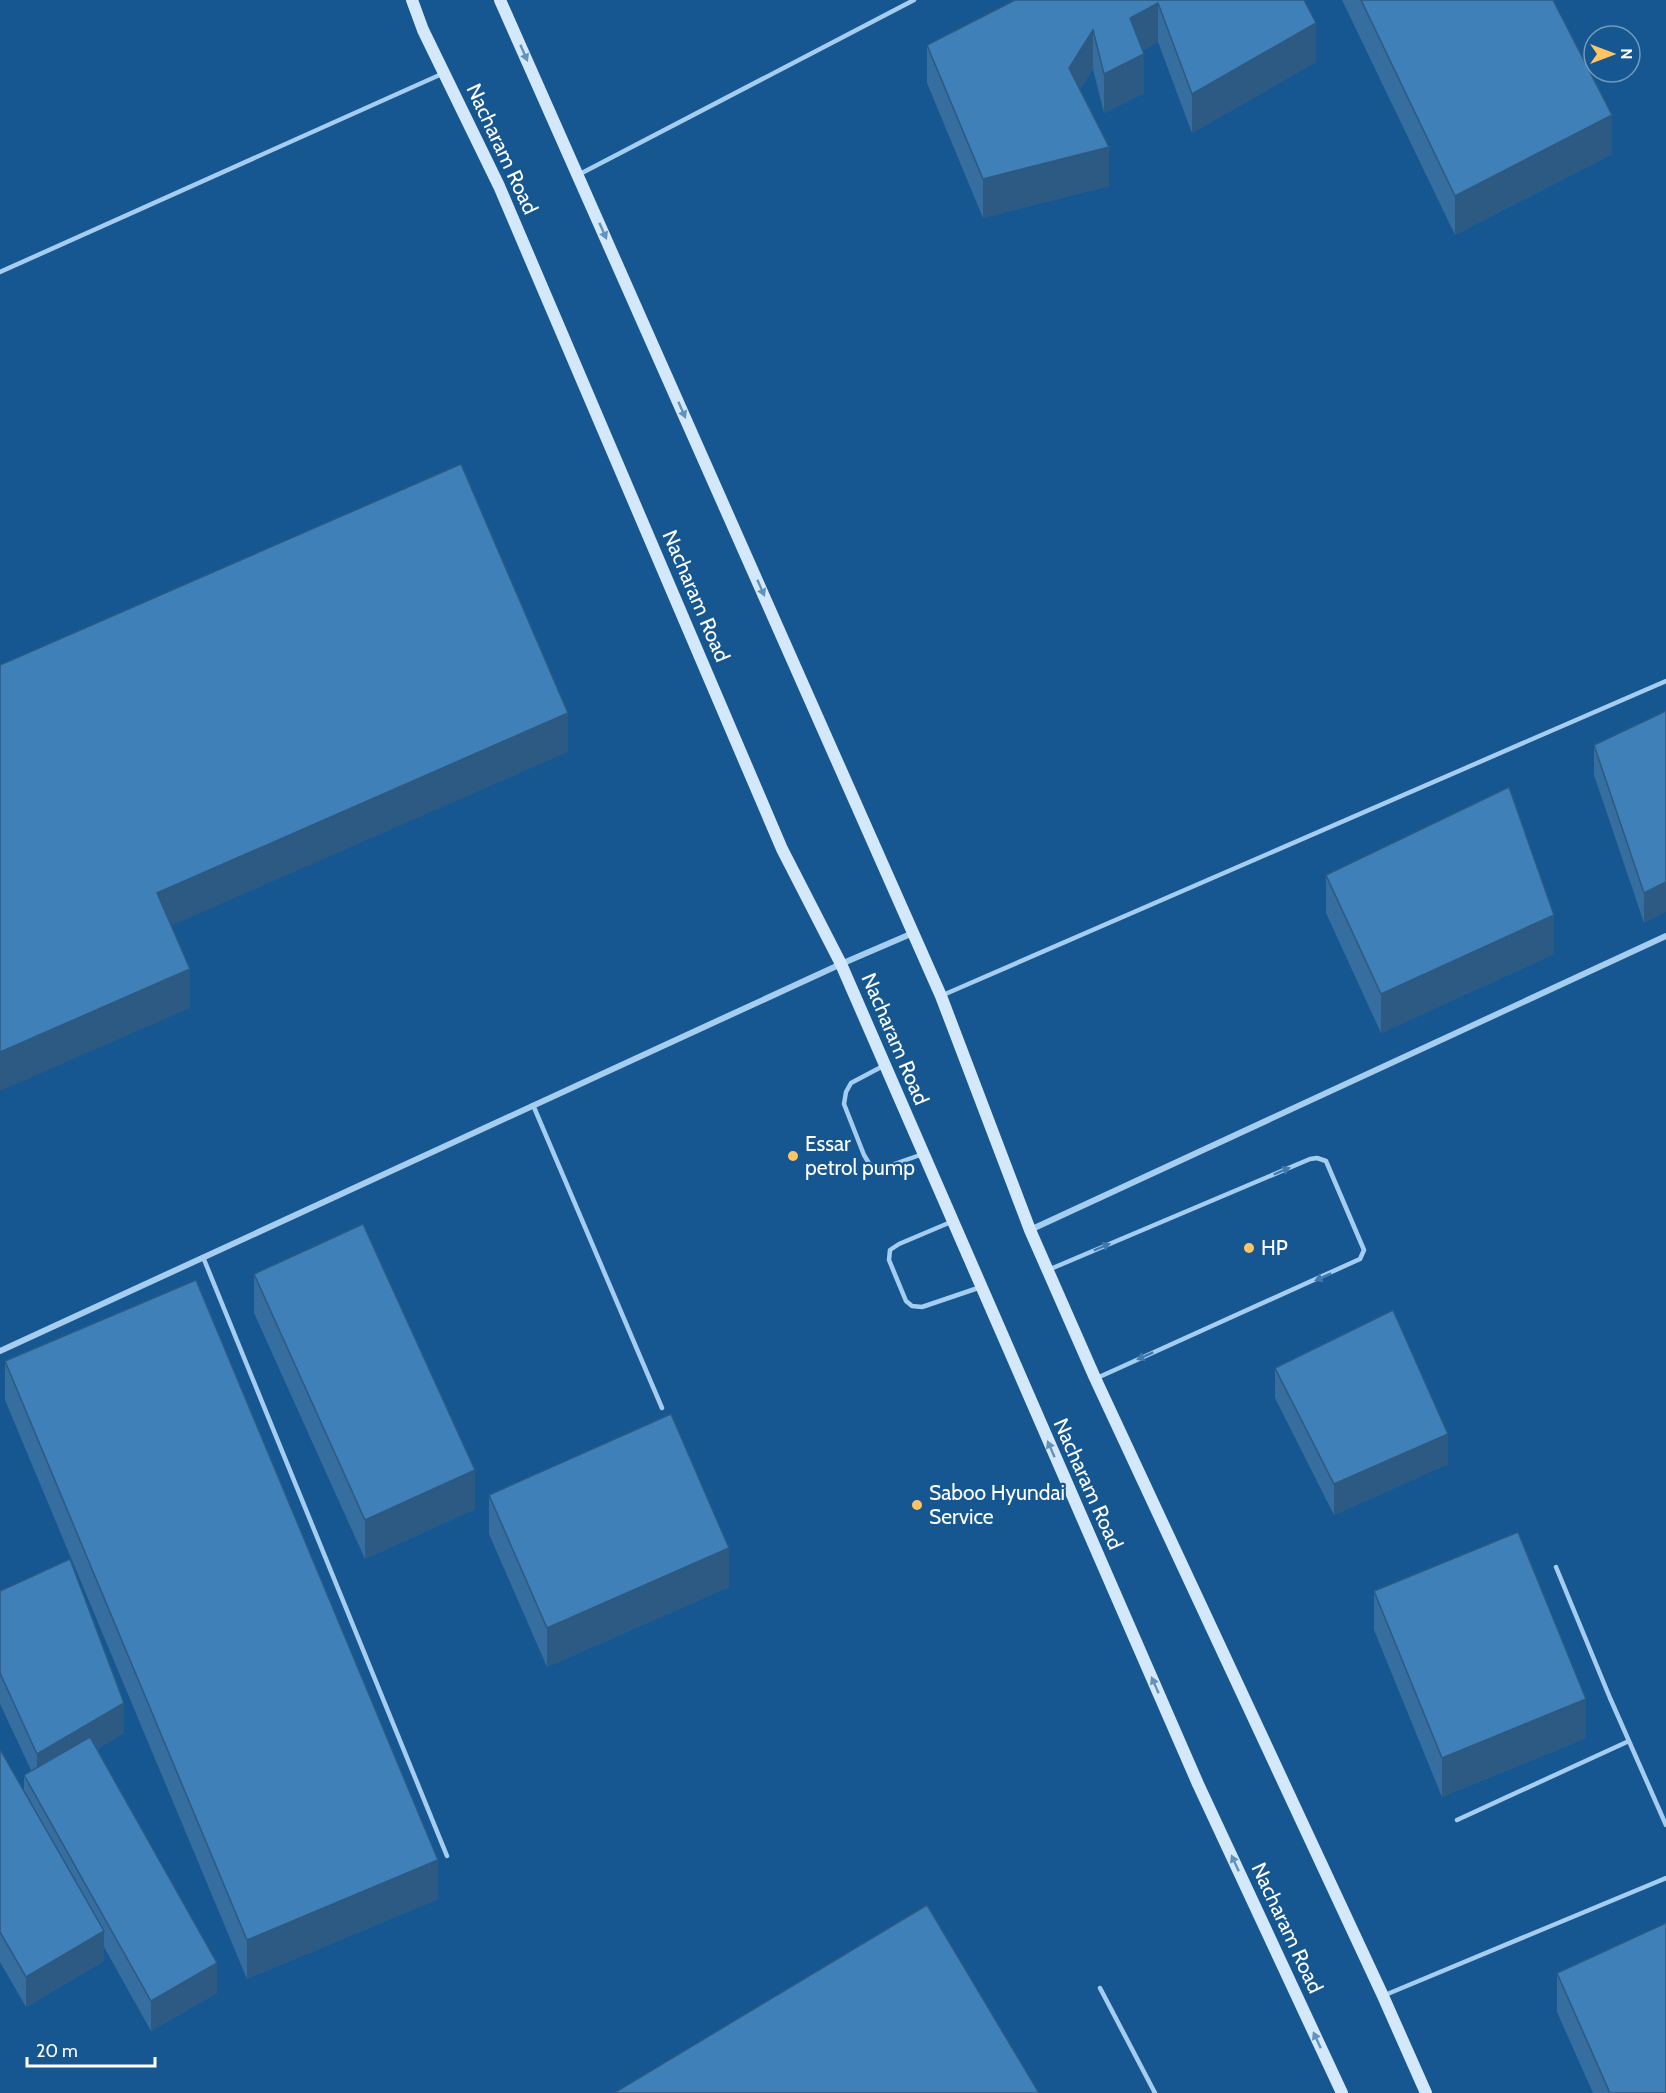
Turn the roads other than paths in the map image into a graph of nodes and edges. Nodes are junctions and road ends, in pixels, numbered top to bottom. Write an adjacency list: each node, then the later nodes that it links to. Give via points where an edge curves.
1 (412, 0): 4 (main road, Nacharam Road)
2 (500, 0): 5 (main road, one-way to 5)
3 (914, 0): 5 (lane)
4 (444, 73): 6 (lane); 10 (main road, Nacharam Road, via 499,186 782,849)
5 (578, 175): 8 (main road, one-way to 8)
6 (0, 272)
7 (1666, 681): 11 (lane)
8 (913, 933): 10 (street); 11 (main road)
9 (1666, 936): 16 (street)
10 (841, 964): 12 (main road, Nacharam Road); 13 (street)
11 (941, 996): 16 (main road)
12 (885, 1065): 14 (main road, Nacharam Road); 14 (lane, via 851,1083 846,1092 844,1104 864,1155 870,1165 880,1169)
13 (533, 1105): 17 (street); 22 (lane)
14 (923, 1154): 15 (main road, Nacharam Road)
15 (953, 1221): 19 (main road, Nacharam Road); 19 (lane, via 891,1250 889,1260 906,1301 922,1307)
16 (1030, 1230): 18 (main road)
17 (203, 1257): 20 (street); 27 (lane)
18 (1048, 1269): 21 (main road); 21 (lane, one-way to 21, via 1310,1159 1326,1161 1364,1250 1360,1259)
19 (981, 1287): 32 (main road, Nacharam Road, one-way to 19, via 1198,1784)
20 (0, 1351)
21 (1095, 1378): 30 (main road)
22 (662, 1408)
23 (1557, 1567): 24 (lane)
24 (1629, 1741): 25 (lane); 26 (lane)
25 (1457, 1820)
26 (1666, 1825)
27 (447, 1856)
28 (1666, 1878): 30 (lane)
29 (1100, 1988): 31 (lane)
30 (1383, 1996): 33 (main road)
31 (1155, 2093)
32 (1342, 2093)
33 (1426, 2093)

